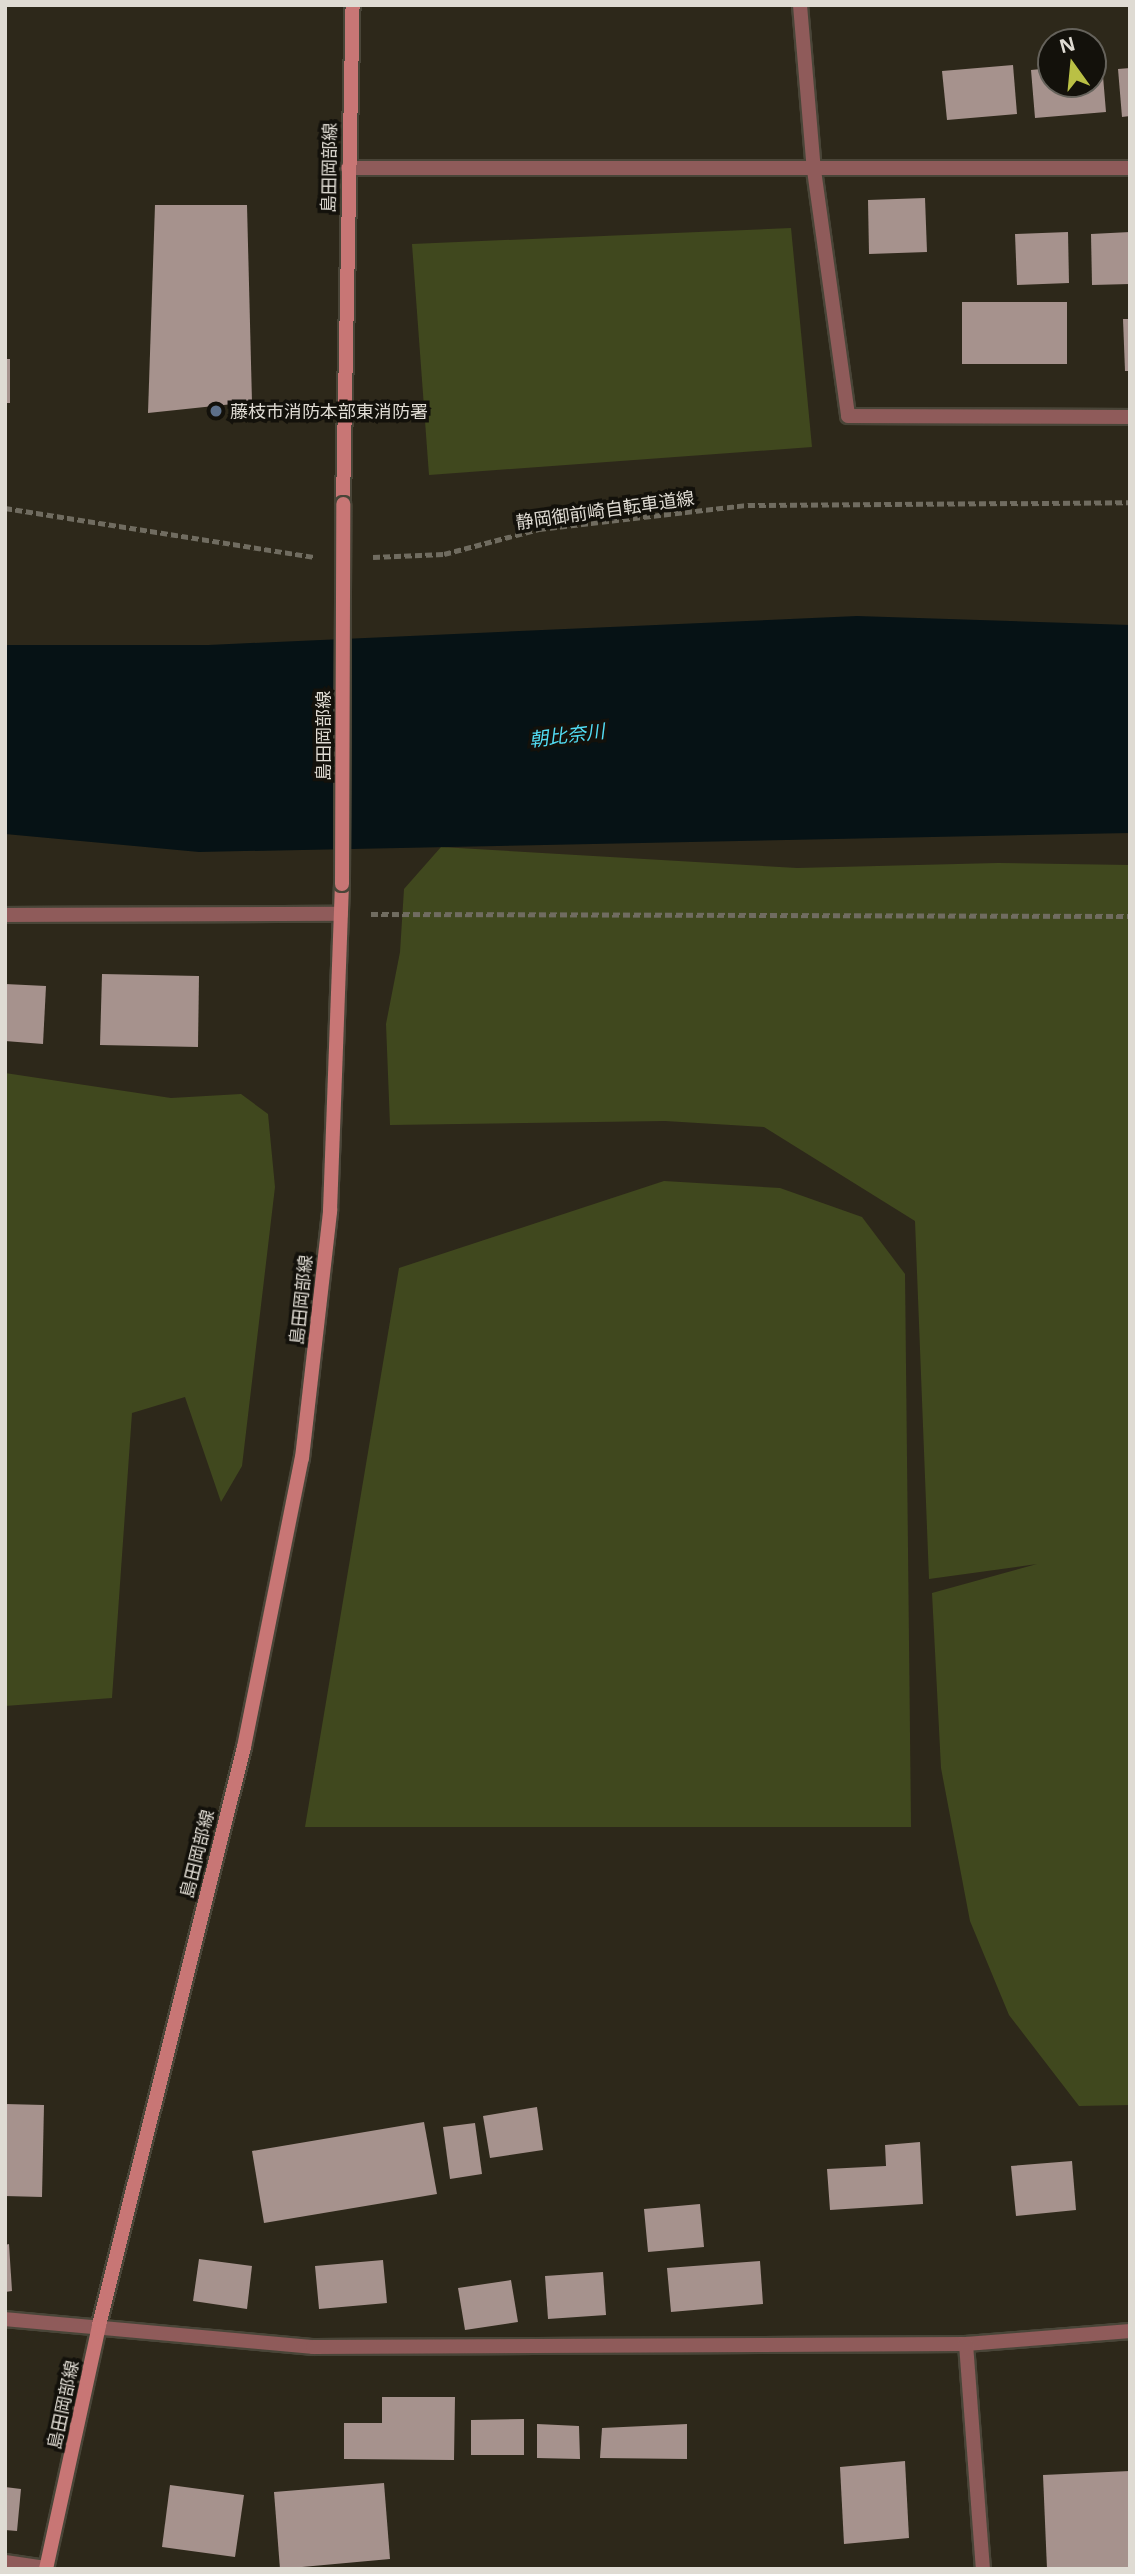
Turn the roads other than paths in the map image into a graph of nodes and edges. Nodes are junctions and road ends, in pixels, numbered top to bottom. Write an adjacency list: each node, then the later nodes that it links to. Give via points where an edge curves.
1 (353, 5): 4 (main road, 島田岡部線)
2 (800, 5): 5 (street)
3 (1130, 167): 5 (street)
4 (348, 169): 5 (street); 7 (main road, 島田岡部線, bridge)
5 (814, 170): 6 (street, via 848,415)
6 (1130, 417)
7 (341, 914): 8 (street); 10 (main road, 島田岡部線, via 330,1211 302,1458 244,1746)
8 (5, 915)
9 (5, 2319): 10 (street)
10 (99, 2325): 12 (street, via 313,2347); 14 (main road, 島田岡部線)
11 (1130, 2331): 12 (street)
12 (966, 2344): 15 (street)
13 (5, 2562): 14 (street)
14 (46, 2569)
15 (983, 2569)

